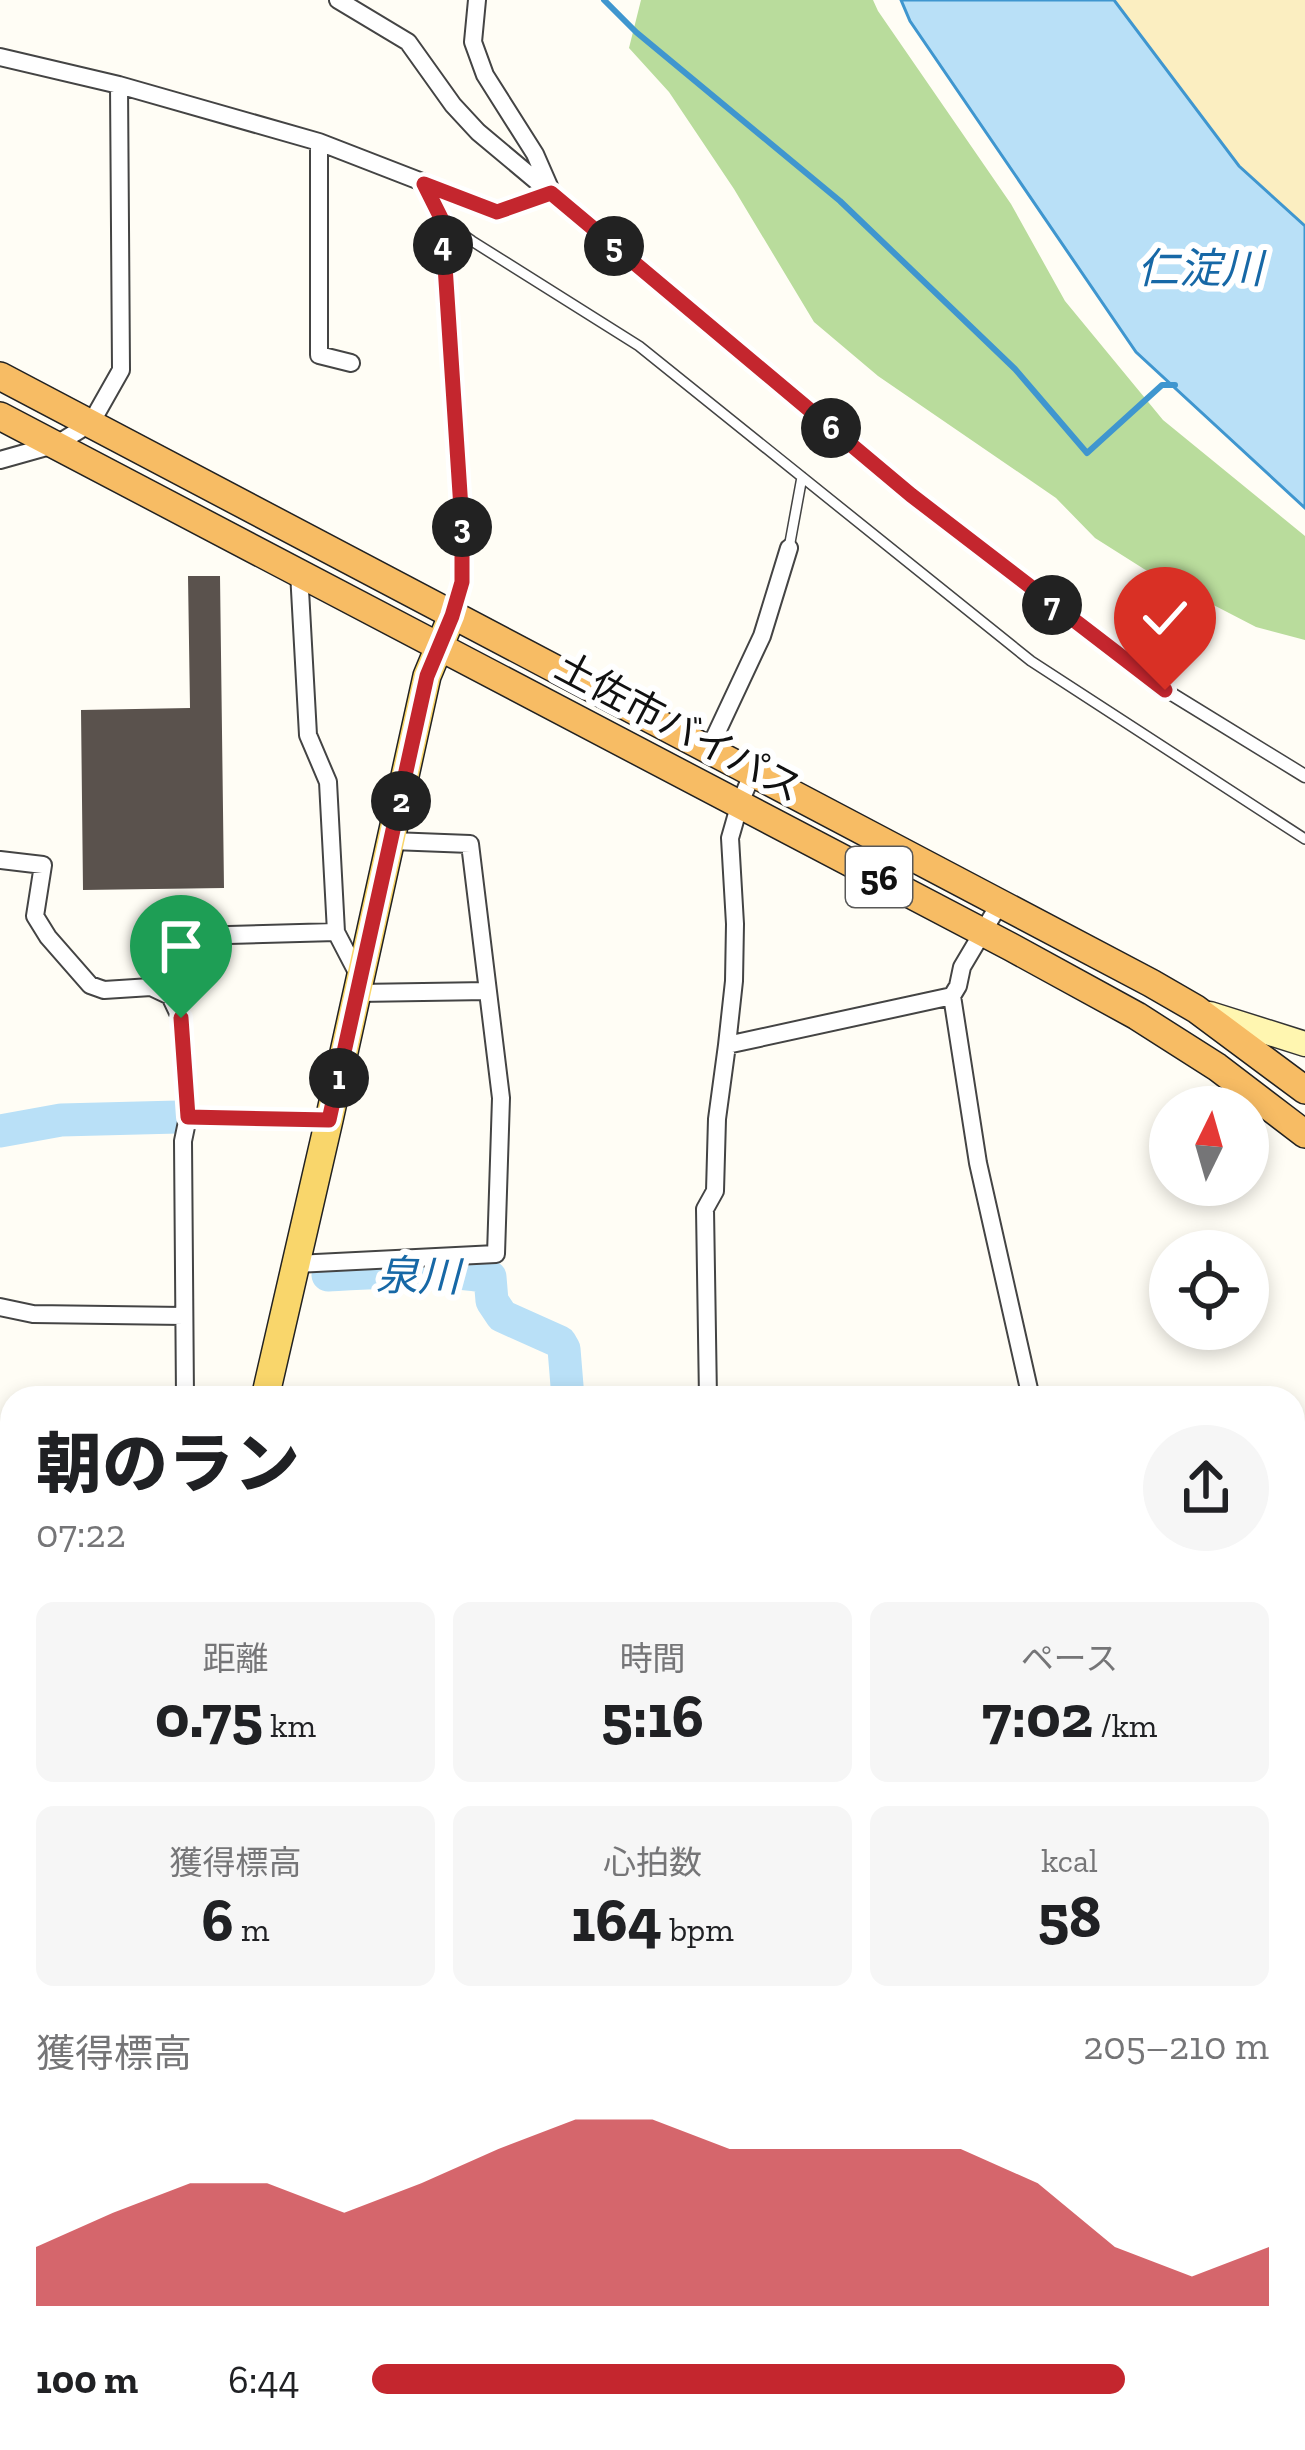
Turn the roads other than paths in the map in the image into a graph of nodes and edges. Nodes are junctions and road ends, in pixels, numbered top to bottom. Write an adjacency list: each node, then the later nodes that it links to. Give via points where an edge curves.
1 (338, 0): 7 (street, via 408,43 478,132)
2 (477, 0): 7 (street, via 473,42 484,75 536,154)
3 (0, 57): 4 (street)
4 (119, 85): 5 (street); 13 (street, via 121,370)
5 (319, 142): 6 (street); 10 (street, via 319,356)
6 (424, 184): 7 (street, via 497,212); 8 (street)
7 (551, 193): 9 (street)
8 (442, 220): 16 (lane, via 639,346); 17 (lane)
9 (601, 235): 24 (street, via 1081,628)
10 (351, 363)
11 (0, 376): 13 (highway, 土佐市バイパス / 56)
12 (0, 416): 14 (highway, 土佐市バイパス / 56)
13 (91, 423): 14 (street); 20 (highway, 土佐市バイパス / 56)
14 (57, 444): 15 (street); 19 (highway, 土佐市バイパス / 56)
15 (0, 460)
16 (802, 477): 18 (lane); 26 (lane, via 1031,662)
17 (462, 524): 20 (street, via 462,582)
18 (789, 548): 22 (street, via 762,636)
19 (299, 572): 21 (highway, 土佐市バイパス / 56); 30 (street, via 308,735 328,782)
20 (452, 616): 21 (main road); 22 (highway, 土佐市バイパス / 56)
21 (438, 645): 25 (highway, 土佐市バイパス / 56); 27 (main road)
22 (710, 749): 23 (highway, 土佐市バイパス / 56)
23 (753, 772): 25 (street); 29 (highway, 土佐市バイパス / 56)
24 (1305, 776)
25 (740, 802): 31 (highway, 土佐市バイパス / 56); 38 (street, via 730,838 735,924)
26 (1305, 839)
27 (392, 841): 33 (main road); 34 (street, via 470,844)
28 (0, 860): 40 (street, via 43,865 35,916 90,985 151,987 170,996 181,1018)
29 (1000, 903): 31 (street); 36 (highway, 土佐市バイパス / 56)
30 (336, 932): 32 (street); 33 (street)
31 (983, 932): 35 (street); 42 (highway, 土佐市バイパス / 56, via 1137,1016)
32 (156, 937)
33 (359, 987): 34 (street); 41 (main road)
34 (488, 992): 43 (street, via 501,1098 496,1254)
35 (952, 996): 38 (street); 49 (street, via 978,1163)
36 (1196, 1009): 37 (main road); 39 (highway, 土佐市バイパス / 56)
37 (1305, 1044)
38 (727, 1045): 48 (street, via 715,1191 705,1209)
39 (1305, 1090)
40 (188, 1117): 41 (street); 45 (street)
41 (329, 1120): 43 (main road)
42 (1305, 1134)
43 (296, 1264): 47 (main road)
44 (0, 1306): 45 (street, via 33,1314)
45 (184, 1316): 46 (street)
46 (185, 1386)
47 (268, 1386)
48 (708, 1386)
49 (1028, 1386)

